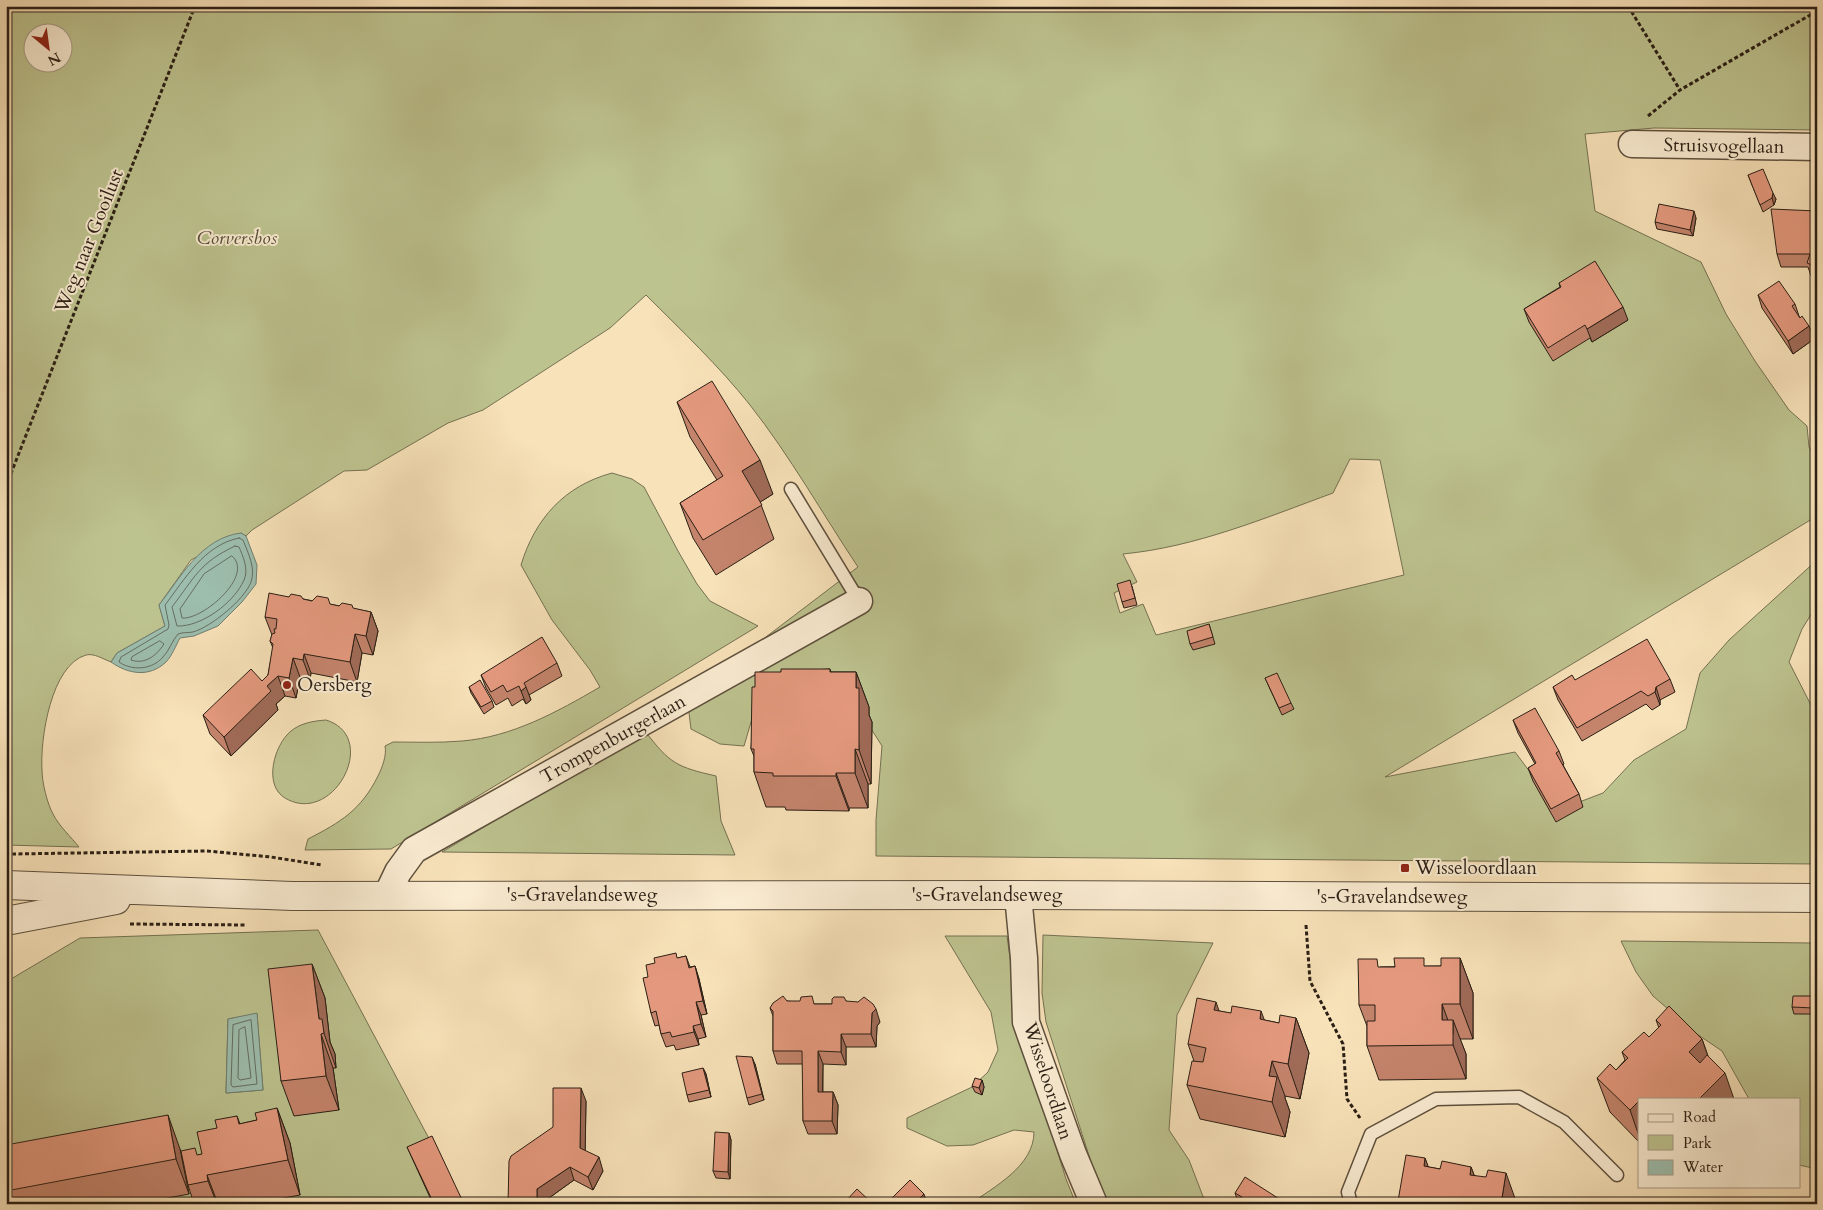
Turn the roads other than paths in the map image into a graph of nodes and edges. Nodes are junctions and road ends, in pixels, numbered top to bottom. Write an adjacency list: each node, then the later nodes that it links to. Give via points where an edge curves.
1 (1632, 144): 2 (street, Struisvogellaan)
2 (1817, 147)
3 (791, 489): 4 (lane)
4 (858, 601): 7 (street, Trompenburgerlaan, via 414,850)
5 (6, 885): 6 (street, 's-Gravelandseweg)
6 (157, 892): 7 (street, 's-Gravelandseweg); 10 (street, 's-Gravelandseweg)
7 (387, 895): 8 (street, 's-Gravelandseweg)
8 (1018, 895): 9 (street, 's-Gravelandseweg); 12 (street, Wisseloordlaan, via 1026,1022)
9 (1817, 898)
10 (6, 921)
11 (1617, 1175): 13 (lane, via 1564,1122 1520,1097 1436,1099 1370,1134 1348,1192)
12 (1094, 1204)
13 (1351, 1204)

